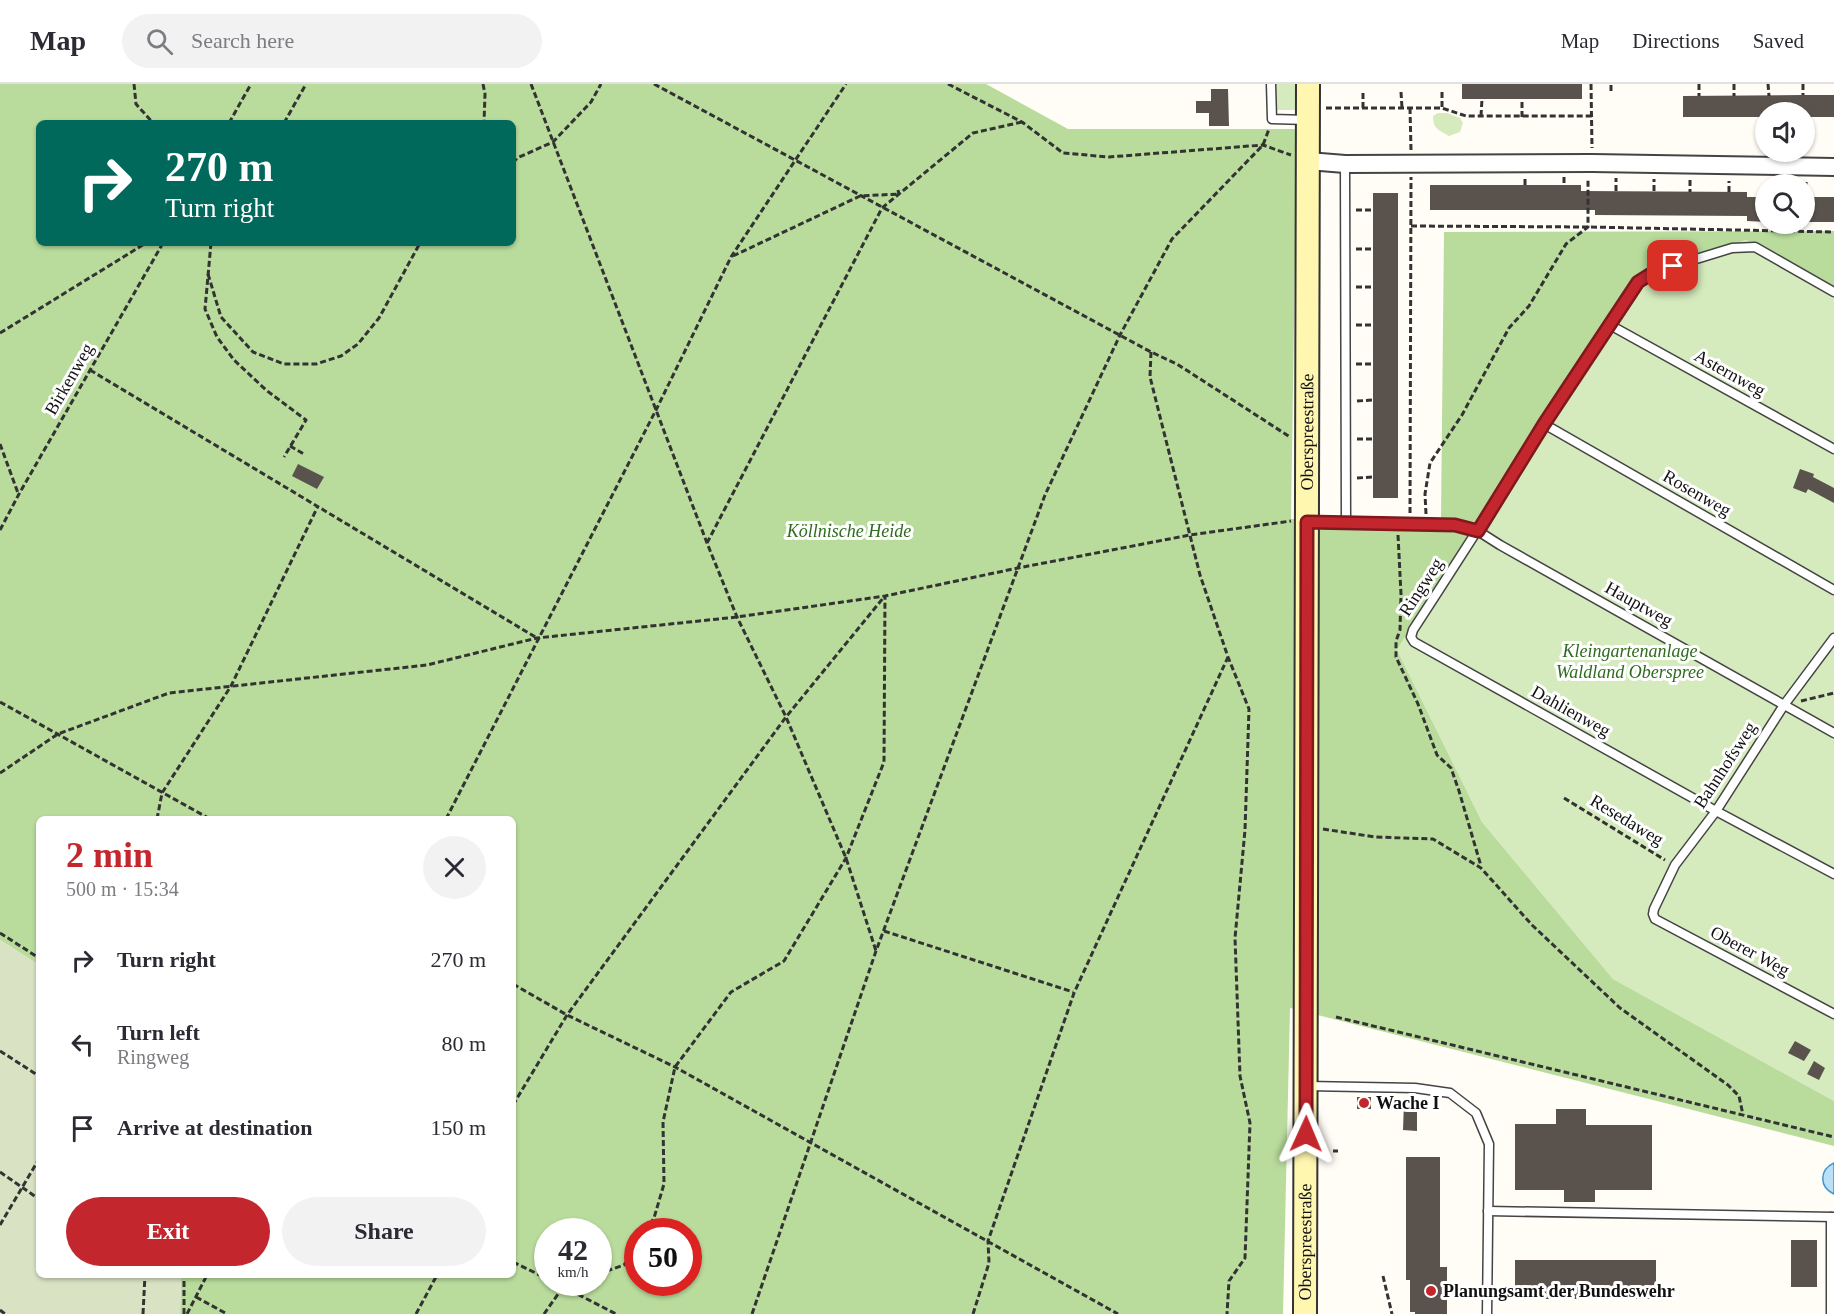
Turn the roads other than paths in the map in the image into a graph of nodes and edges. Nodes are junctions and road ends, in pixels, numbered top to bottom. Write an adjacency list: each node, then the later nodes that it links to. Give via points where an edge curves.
1 (1271, 84): 3 (lane, via 1272,120)
2 (1308, 84): 3 (main road, Oberspreestraße)
3 (1308, 114): 4 (main road, Oberspreestraße)
4 (1308, 161): 5 (street); 11 (main road, Oberspreestraße)
5 (1345, 164): 6 (street); 12 (lane)
6 (1834, 167)
7 (1834, 292): 8 (lane, Ringweg, via 1755,247 1732,248 1654,272 1638,282)
8 (1610, 325): 9 (lane, Ringweg); 10 (lane, Asternweg)
9 (1544, 424): 13 (lane, Ringweg); 14 (lane, Rosenweg)
10 (1834, 449)
11 (1307, 522): 12 (lane); 23 (main road, Oberspreestraße)
12 (1346, 523): 13 (lane, via 1455,525)
13 (1478, 531): 15 (lane, Ringweg); 17 (lane, Hauptweg)
14 (1834, 590)
15 (1410, 637): 19 (lane, Dahlienweg)
16 (1834, 638): 17 (lane, Bahnhofsweg)
17 (1784, 705): 18 (lane, Hauptweg); 19 (lane, Bahnhofsweg)
18 (1834, 733)
19 (1716, 811): 20 (lane, Dahlienweg); 21 (lane, Bahnhofsweg, via 1675,866)
20 (1834, 874)
21 (1653, 914): 22 (lane, Oberer Weg, via 1655,919)
22 (1834, 1014)
23 (1307, 1086): 24 (lane, via 1415,1088 1450,1093 1476,1113 1489,1144); 26 (main road, Oberspreestraße)
24 (1488, 1211): 25 (lane); 27 (lane)
25 (1833, 1217): 28 (lane)
26 (1305, 1314)
27 (1487, 1314)
28 (1832, 1314)

